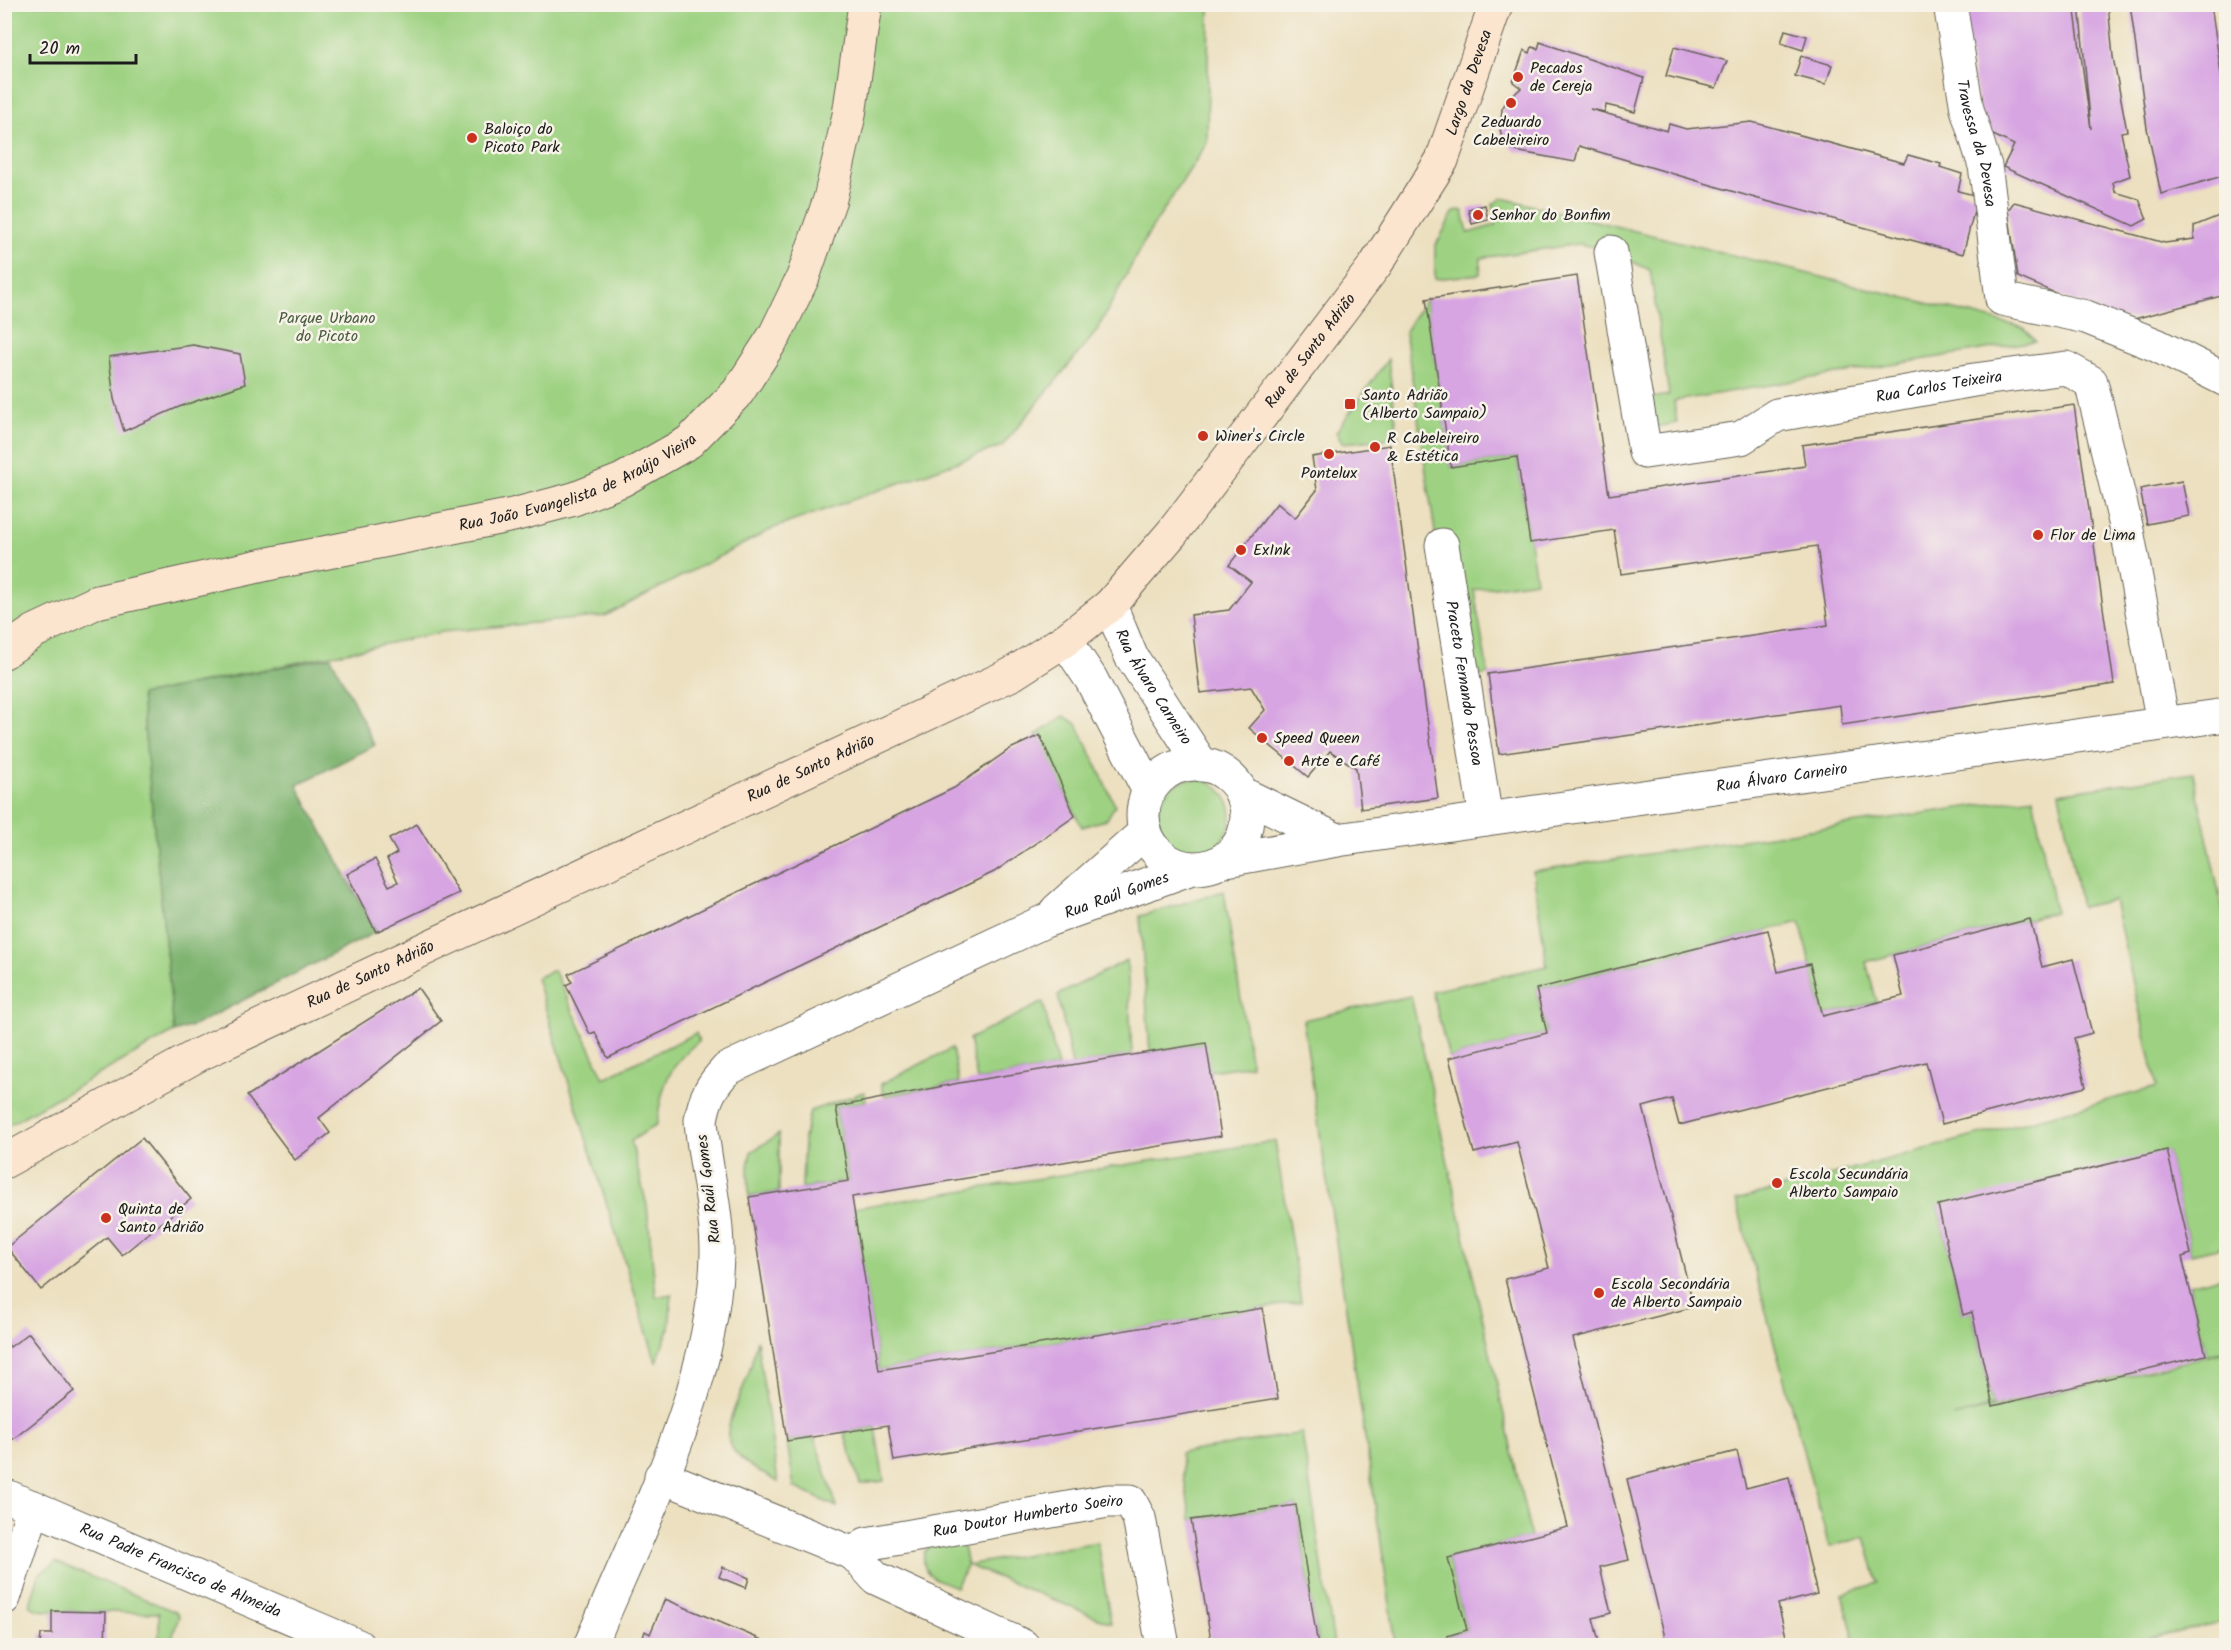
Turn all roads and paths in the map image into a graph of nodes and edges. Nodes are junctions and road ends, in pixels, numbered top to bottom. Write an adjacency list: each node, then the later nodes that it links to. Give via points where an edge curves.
1 (865, 4): 10 (main road, Rua João Evangelista de Araújo Vieira, via 849,115 830,199 802,277 775,336 738,392 689,442 622,480 574,499 97,602 35,631)
2 (1496, 4): 4 (main road, Largo da Devesa)
3 (1950, 4): 6 (street, Travessa da Devesa, via 1967,109 1984,166 2002,299 2086,317 2156,345)
4 (1442, 160): 8 (main road, Rua de Santo Adrião, via 1376,264 1321,338 1172,533)
5 (1611, 252): 12 (street, Rua Carlos Teixeira, via 1645,452 1741,438 1777,415 1974,380 2066,368 2091,382 2127,530)
6 (2226, 380)
7 (1442, 545): 16 (street, Praceto Fernando Pessoa)
8 (1110, 605): 9 (main road, Rua de Santo Adrião); 13 (street, Rua Álvaro Carneiro, via 1131,656)
9 (1065, 640): 14 (street, via 1091,679); 22 (main road, Rua de Santo Adrião, via 1012,674 198,1055)
10 (4, 652)
11 (2226, 715): 12 (street, Rua Álvaro Carneiro)
12 (2163, 723): 16 (street, Rua Álvaro Carneiro)
13 (1202, 765): 14 (street, Rua Álvaro Carneiro, via 1181,766 1162,775); 15 (street, via 1232,779)
14 (1149, 791): 17 (street, via 1144,804)
15 (1241, 793): 18 (street); 19 (street, via 1247,812 1245,831 1236,849)
16 (1486, 819): 18 (street, Rua Álvaro Carneiro)
17 (1145, 832): 20 (street, via 1154,850); 21 (street, Rua Raúl Gomes)
18 (1337, 840): 19 (street, Rua Álvaro Carneiro)
19 (1221, 861): 20 (street, Rua Álvaro Carneiro)
20 (1189, 869): 21 (street, Rua Raúl Gomes)
21 (1045, 921): 23 (street, Rua Raúl Gomes, via 727,1069 710,1087 701,1120 717,1250 713,1305 697,1384)
22 (4, 1162)
23 (661, 1476): 26 (street); 29 (street, Rua Raúl Gomes)
24 (4, 1495): 25 (street, Rua Padre Francisco de Almeida)
25 (34, 1508): 27 (street); 28 (street, Rua Padre Francisco de Almeida)
26 (854, 1554): 30 (street, via 876,1578); 31 (street, Rua Doutor Humberto Soeiro, via 866,1544 1108,1501 1130,1501 1139,1518)
27 (4, 1598)
28 (358, 1646)
29 (590, 1646)
30 (1023, 1646)
31 (1163, 1646)

